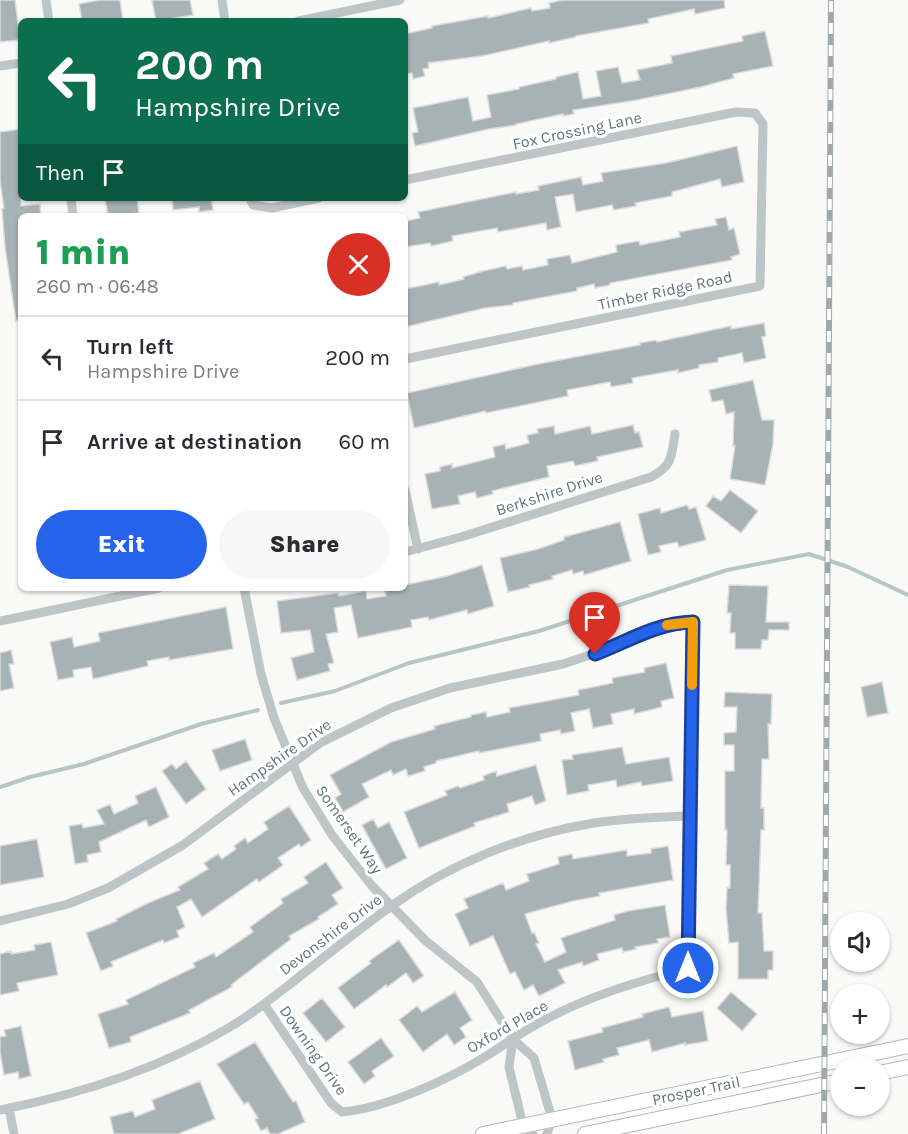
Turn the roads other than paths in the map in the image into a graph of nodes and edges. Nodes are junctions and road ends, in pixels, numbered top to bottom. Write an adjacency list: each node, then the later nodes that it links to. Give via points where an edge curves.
1 (46, 0): 4 (street)
2 (222, 0): 5 (street)
3 (400, 0): 6 (street)
4 (49, 18)
5 (225, 18)
6 (313, 18)
7 (18, 63): 8 (street)
8 (0, 66)
9 (755, 113): 10 (street, Fox Crossing Lane, via 736,112); 13 (street, Timber Ridge Road, via 763,124 760,286)
10 (408, 179)
11 (305, 201): 12 (street, via 272,208)
12 (251, 202)
13 (408, 358)
14 (675, 434): 16 (street, Berkshire Drive, via 670,463 651,477)
15 (408, 504): 16 (street)
16 (418, 549): 17 (street, Berkshire Drive)
17 (408, 551)
18 (145, 591): 20 (street)
19 (245, 591): 21 (street, Somerset Way, via 267,693)
20 (0, 621)
21 (291, 762): 22 (street, Hampshire Drive, via 342,731 422,697 563,664 661,626 693,622); 23 (street, Somerset Way, via 332,835); 24 (street, Hampshire Drive, via 183,845 108,888 68,904)
22 (689, 816): 23 (street, Devonshire Drive, via 594,823 534,837 444,873); 26 (street, Oxford Place, via 688,968 612,990 562,1011)
23 (391, 906): 25 (street, Devonshire Drive); 26 (street, Somerset Way, via 426,941 477,982)
24 (0, 921)
25 (264, 1004): 31 (street, Devonshire Drive, via 212,1038 162,1062 92,1088); 32 (street, Downing Drive, via 331,1104)
26 (513, 1039): 32 (street, Oxford Place, via 436,1082 385,1102); 33 (street, Somerset Way, via 534,1058); 34 (street, via 509,1067)
27 (908, 1046): 33 (main road, Prosper Trail)
28 (908, 1067): 29 (main road)
29 (890, 1071)
30 (830, 1083): 38 (main road, Prosper Trail)
31 (4, 1109): 35 (street)
32 (342, 1112)
33 (552, 1119): 34 (main road, Prosper Trail); 37 (street)
34 (528, 1130): 36 (main road, Prosper Trail)
35 (14, 1134)
36 (483, 1134)
37 (547, 1134)
38 (585, 1134)

